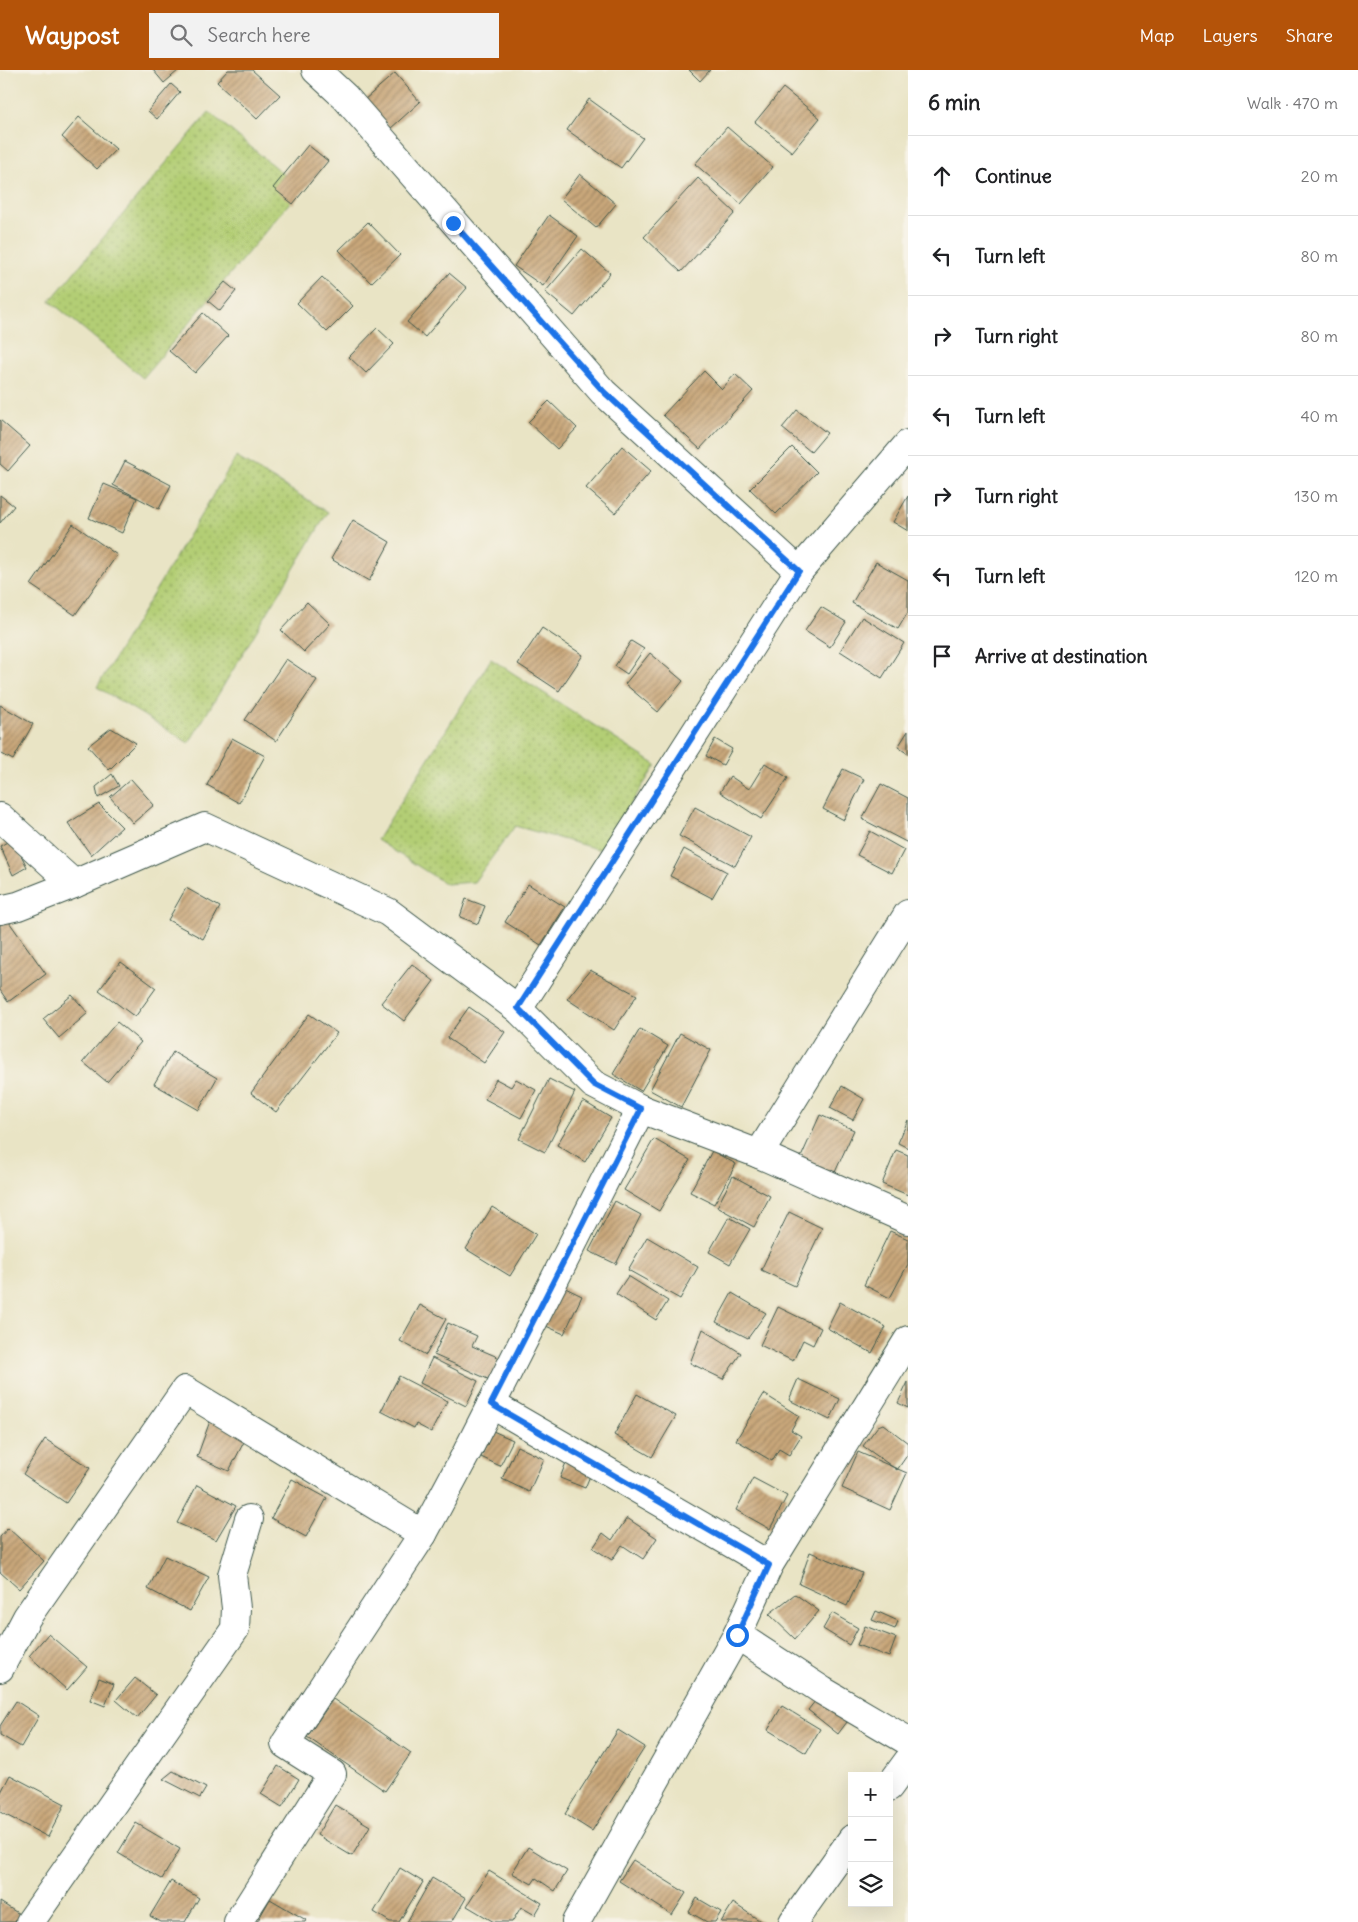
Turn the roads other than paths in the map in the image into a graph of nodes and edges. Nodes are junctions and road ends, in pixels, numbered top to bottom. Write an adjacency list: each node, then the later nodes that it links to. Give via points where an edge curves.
1 (316, 70): 3 (street, via 345,97 604,392)
2 (906, 451): 3 (street)
3 (799, 571): 8 (street)
4 (0, 818): 5 (street)
5 (74, 884): 6 (street); 8 (street, via 205,827 388,912)
6 (0, 910)
7 (908, 914): 10 (street)
8 (518, 1008): 9 (street, via 593,1084)
9 (641, 1109): 10 (street); 13 (street)
10 (759, 1154): 11 (street)
11 (908, 1220)
12 (908, 1340): 16 (street)
13 (491, 1404): 15 (street); 16 (street)
14 (249, 1520): 23 (street, via 232,1575 235,1630)
15 (422, 1534): 18 (street, via 185,1390 27,1618); 24 (street, via 285,1744 332,1774)
16 (769, 1565): 17 (street)
17 (737, 1635): 19 (street); 25 (street)
18 (0, 1668)
19 (908, 1741)
20 (908, 1761): 21 (street)
21 (893, 1782)
22 (848, 1845): 26 (street)
23 (30, 1922)
24 (238, 1922)
25 (576, 1922)
26 (793, 1922)

